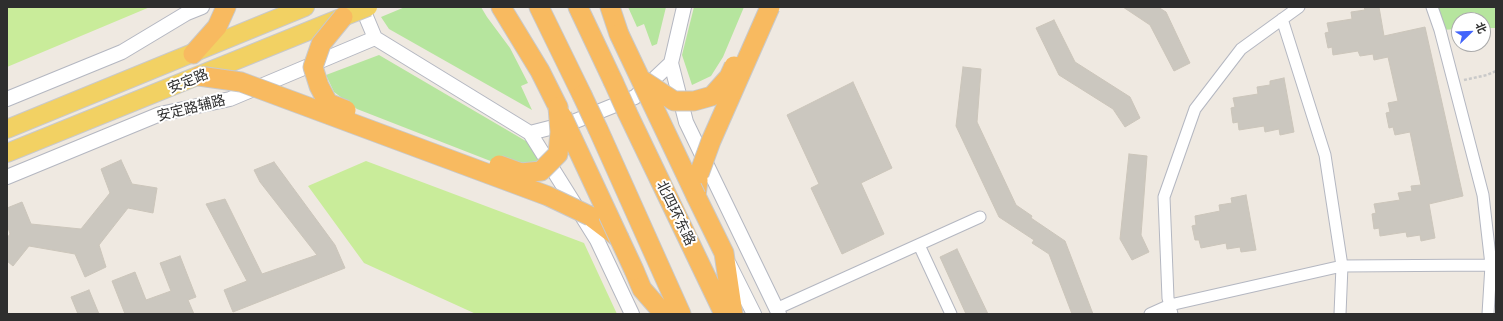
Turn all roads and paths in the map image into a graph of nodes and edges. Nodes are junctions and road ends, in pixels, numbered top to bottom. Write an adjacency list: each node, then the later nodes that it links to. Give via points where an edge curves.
1 (202, 7): 24 (street, via 187,13 122,52)
2 (226, 7): 18 (highway, via 217,27)
3 (305, 7): 18 (main road, 安定路)
4 (362, 7): 17 (street)
5 (368, 7): 15 (main road, 安定路, bridge)
6 (501, 7): 25 (highway, via 540,71)
7 (539, 7): 43 (highway, bridge, via 598,129)
8 (578, 7): 44 (highway, 北四环东路, bridge)
9 (610, 7): 22 (highway, bridge, via 619,34)
10 (684, 7): 19 (street)
11 (757, 7): 22 (highway, bridge, via 729,77 712,96 694,101 674,101)
12 (770, 7): 30 (highway, bridge, via 711,141 699,174)
13 (1300, 7): 16 (street)
14 (1432, 7): 23 (street)
15 (342, 17): 21 (main road, 安定路, bridge); 25 (highway, bridge, via 321,44 313,67 328,103 521,173 541,171 558,154)
16 (1282, 19): 36 (street, via 1325,155); 38 (street, via 1241,48 1195,109 1164,197 1168,298)
17 (375, 38): 27 (street); 29 (street, 安定路辅路, via 230,99 160,114)
18 (193, 54): 26 (main road, 安定路)
19 (672, 64): 27 (street, via 635,97 573,122); 39 (street, via 686,122)
20 (1496, 71): 23 (path)
21 (199, 76): 28 (main road, 安定路); 32 (highway, bridge, via 241,82 548,196 590,216)
22 (642, 80): 30 (highway, bridge)
23 (1454, 82): 35 (street, via 1484,195)
24 (7, 99)
25 (558, 107): 32 (highway, bridge)
26 (7, 130)
27 (530, 133): 40 (street, via 597,240)
28 (7, 153)
29 (7, 177)
30 (696, 196): 34 (highway)
31 (980, 217): 33 (street)
32 (619, 238): 37 (highway, bridge)
33 (919, 245): 39 (street); 47 (street)
34 (724, 253): 45 (highway); 46 (street)
35 (1491, 265): 36 (street); 50 (street)
36 (1342, 266): 38 (street); 49 (street)
37 (642, 289): 41 (street); 42 (highway)
38 (1171, 309): 48 (street)
39 (777, 311)
40 (632, 314)
41 (654, 314)
42 (664, 314)
43 (681, 314)
44 (724, 314)
45 (733, 314)
46 (754, 314)
47 (951, 314)
48 (1150, 314)
49 (1340, 314)
50 (1488, 314)

